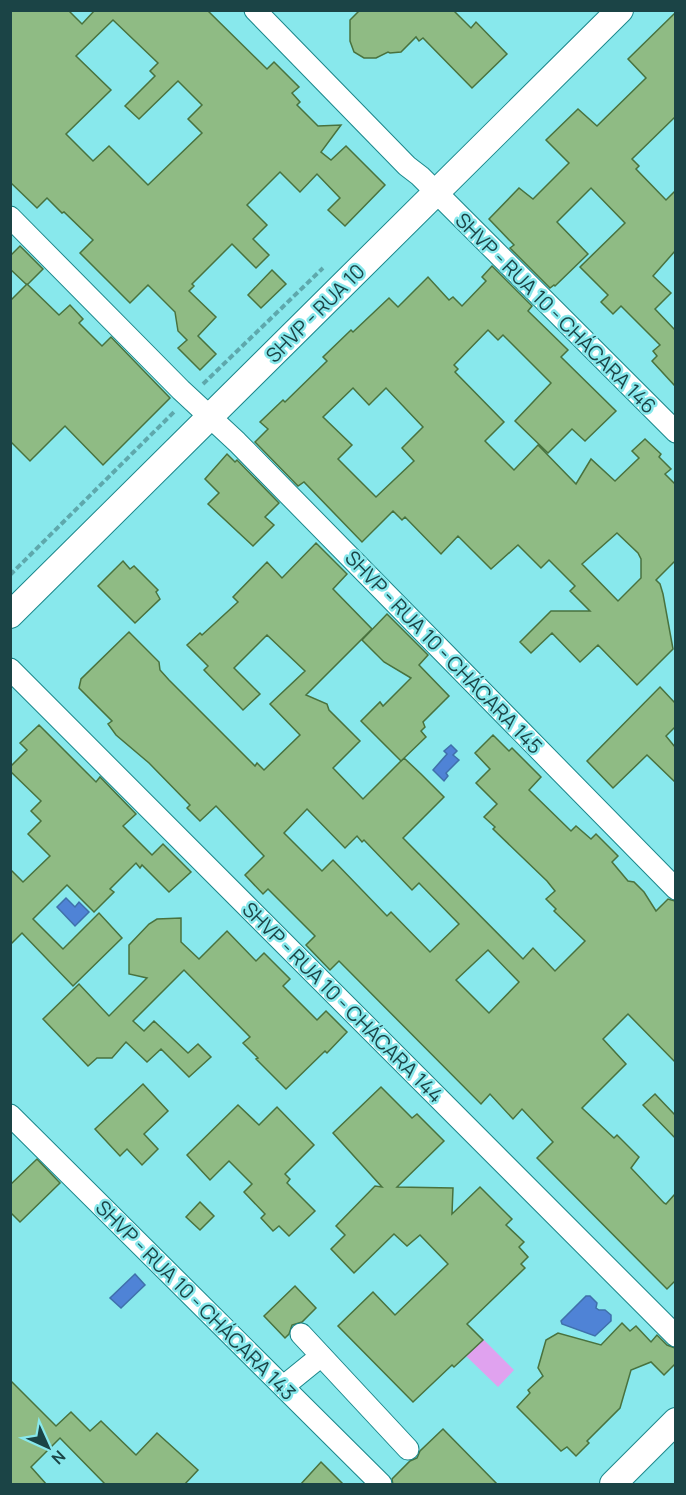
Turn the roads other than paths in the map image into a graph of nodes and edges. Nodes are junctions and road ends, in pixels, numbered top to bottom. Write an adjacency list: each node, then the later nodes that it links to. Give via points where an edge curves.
1 (255, 10): 3 (street, SHVP - RUA 10 - CHÁCARA 146)
2 (620, 10): 3 (street, SHVP - RUA 10)
3 (437, 193): 5 (street, SHVP - RUA 10); 6 (street, SHVP - RUA 10 - CHÁCARA 146)
4 (10, 216): 5 (street, SHVP - RUA 10 - CHÁCARA 145)
5 (211, 417): 7 (street, SHVP - RUA 10); 9 (street, SHVP - RUA 10 - CHÁCARA 145)
6 (675, 432)
7 (10, 615)
8 (10, 669): 12 (street, SHVP - RUA 10 - CHÁCARA 144)
9 (675, 889)
10 (10, 1115): 14 (street, SHVP - RUA 10 - CHÁCARA 143)
11 (301, 1334): 13 (street)
12 (675, 1336)
13 (321, 1356): 14 (street); 16 (street)
14 (284, 1386): 17 (street, SHVP - RUA 10 - CHÁCARA 143)
15 (675, 1421): 18 (street)
16 (408, 1449)
17 (381, 1485)
18 (613, 1485)

